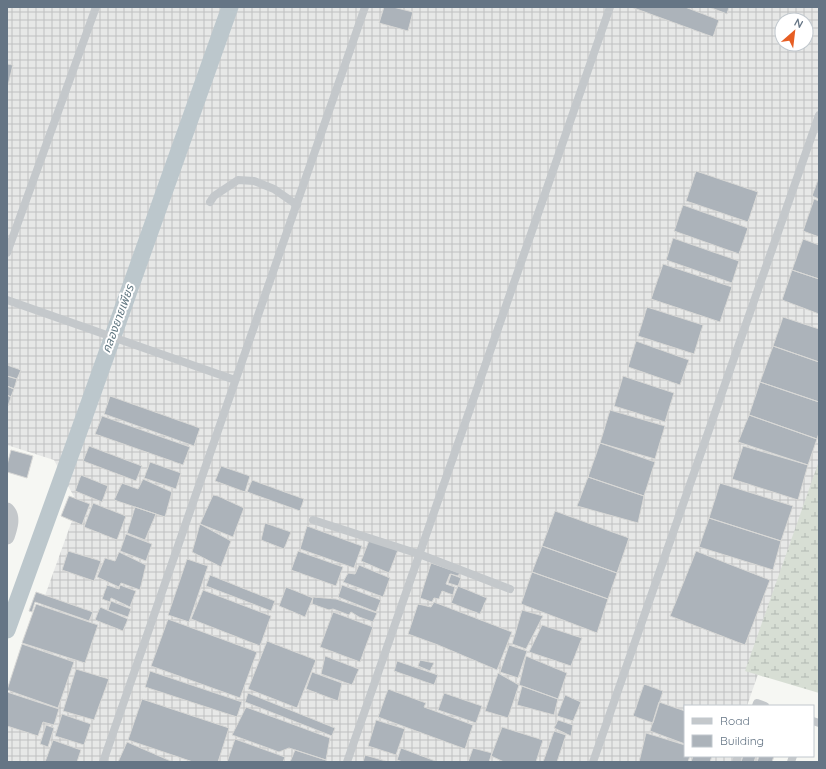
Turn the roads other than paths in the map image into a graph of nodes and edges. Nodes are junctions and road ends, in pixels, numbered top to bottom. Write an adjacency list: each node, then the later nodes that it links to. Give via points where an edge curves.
1 (96, 7): 7 (lane)
2 (365, 7): 6 (lane)
3 (610, 7): 13 (lane)
4 (819, 115): 17 (lane)
5 (210, 202): 6 (lane, via 214,196 238,180 254,181 274,189)
6 (297, 205): 9 (lane)
7 (7, 253)
8 (7, 300): 9 (lane)
9 (235, 380): 15 (lane)
10 (7, 510): 12 (street, via 12,520)
11 (312, 520): 13 (lane)
12 (7, 537)
13 (419, 554): 14 (lane); 16 (lane)
14 (510, 589)
15 (103, 762)
16 (347, 762)
17 (593, 762)

